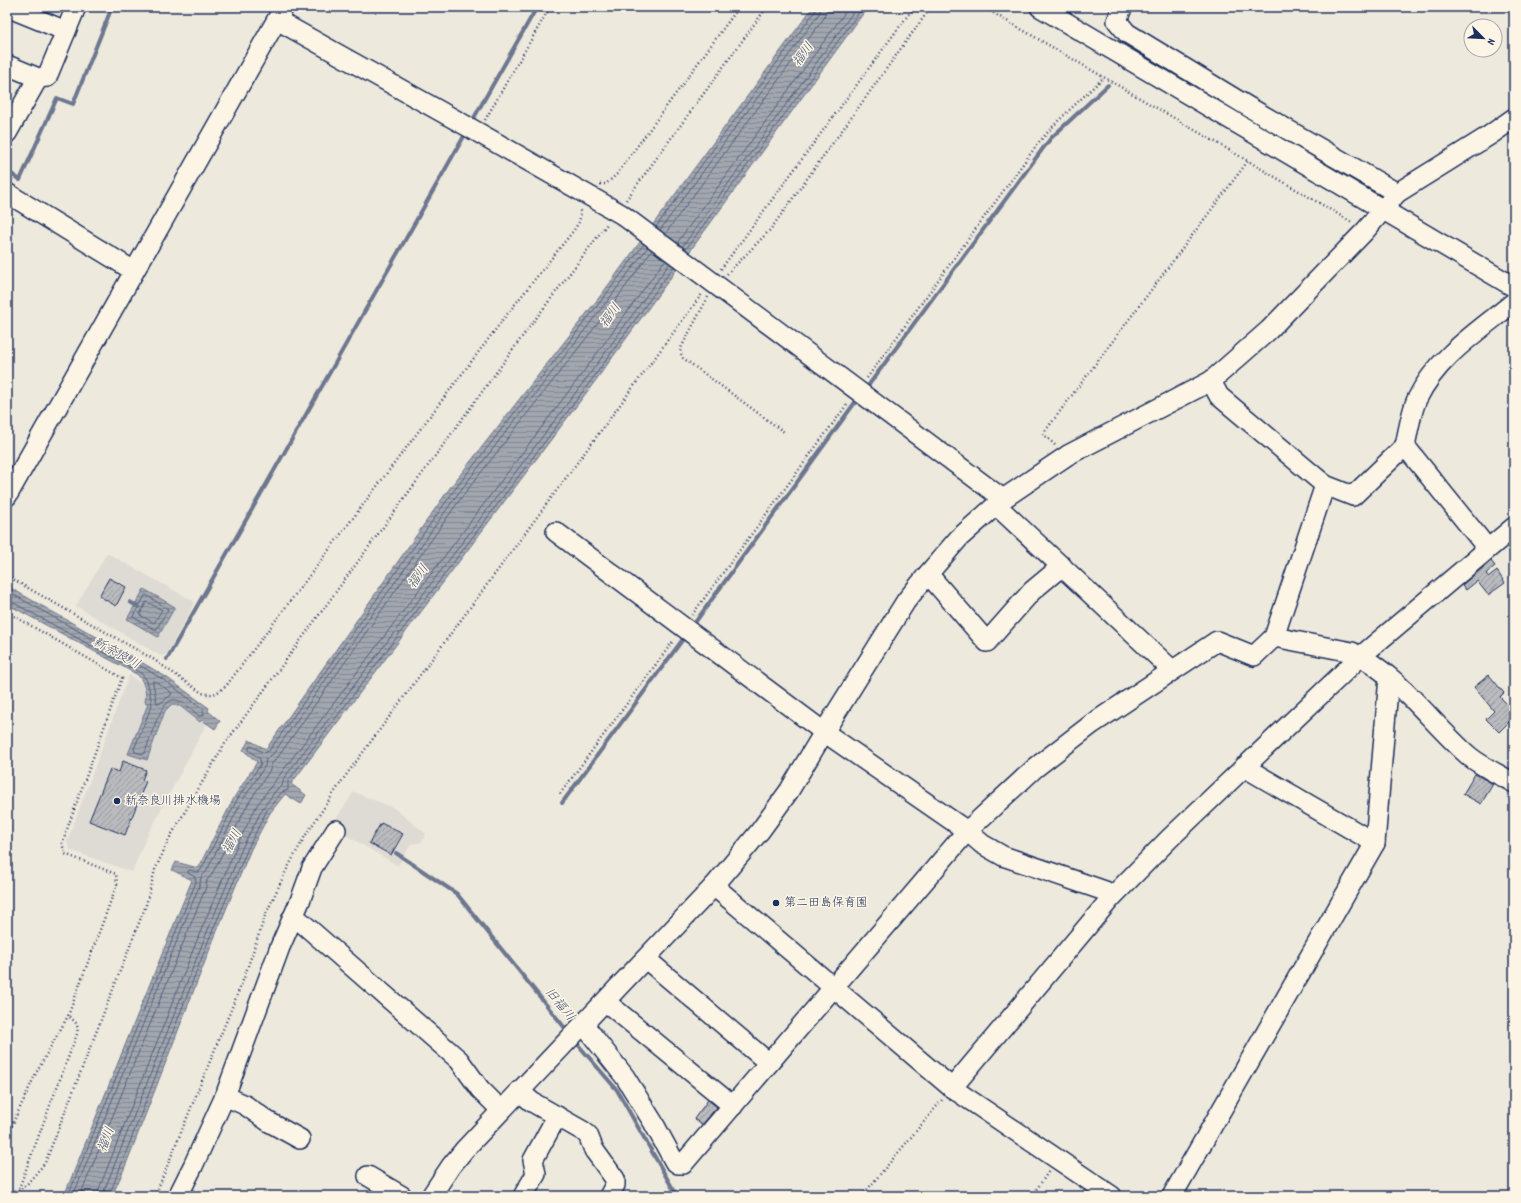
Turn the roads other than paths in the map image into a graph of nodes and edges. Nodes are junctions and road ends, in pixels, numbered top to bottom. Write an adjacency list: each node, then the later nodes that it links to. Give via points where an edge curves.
1 (10, 7): 6 (street)
2 (76, 7): 6 (street)
3 (1040, 7): 13 (street)
4 (1123, 7): 12 (street, via 1117,21 1127,33)
5 (280, 14): 14 (street); 21 (street, via 620,213 858,391)
6 (66, 31): 8 (street, via 47,77)
7 (7, 65): 8 (street)
8 (38, 78): 10 (street)
9 (1514, 118): 12 (street)
10 (7, 133)
11 (7, 193): 14 (street)
12 (1398, 193): 13 (street)
13 (1384, 210): 15 (street); 17 (street, via 1269,330)
14 (134, 271): 20 (street)
15 (1514, 287)
16 (1514, 302): 18 (street, via 1451,354 1430,376 1416,400)
17 (1211, 381): 19 (street, via 1219,396); 21 (street, via 1068,455)
18 (1405, 446): 19 (street, via 1353,496); 24 (street)
19 (1325, 485): 27 (street)
20 (7, 496)
21 (1000, 502): 25 (street); 26 (street, via 959,538)
22 (1514, 526): 24 (street)
23 (556, 532): 31 (street)
24 (1487, 548): 28 (street)
25 (1062, 566): 26 (street, via 1032,591 987,642); 29 (street)
26 (928, 574): 31 (street, via 906,601)
27 (1274, 637): 28 (street); 29 (street, via 1254,656 1217,641)
28 (1361, 656): 30 (street); 32 (street)
29 (1172, 670): 35 (street, via 1092,724 1035,768)
30 (1389, 677): 33 (street, via 1470,757); 36 (street)
31 (824, 732): 35 (street); 37 (street, via 788,792 760,831)
32 (1244, 767): 36 (street); 38 (street)
33 (1514, 783)
34 (336, 830): 39 (street, via 312,868)
35 (967, 831): 38 (street, via 982,844 1003,856 1105,891); 41 (street)
36 (1375, 843): 59 (street)
37 (714, 886): 40 (street); 41 (street)
38 (1112, 897): 45 (street)
39 (292, 918): 47 (street); 49 (street, via 300,921 459,1060 480,1089)
40 (646, 959): 42 (street); 44 (street)
41 (834, 987): 44 (street); 45 (street)
42 (606, 1002): 43 (street); 48 (street)
43 (584, 1025): 46 (street); 48 (street, via 625,1077 678,1164 684,1164)
44 (769, 1063): 48 (street)
45 (952, 1088): 58 (street)
46 (520, 1091): 49 (street); 50 (street, via 532,1102)
47 (224, 1096): 51 (street, via 245,1105); 53 (street)
48 (733, 1106)
49 (501, 1110): 55 (street, via 451,1166)
50 (557, 1116): 56 (street, via 533,1160 536,1174); 57 (street, via 588,1136 594,1150 615,1179 616,1185)
51 (300, 1139)
52 (368, 1176): 54 (street)
53 (178, 1196)
54 (402, 1196)
55 (431, 1196)
56 (523, 1196)
57 (609, 1196)
58 (1112, 1196)
59 (1172, 1196)

